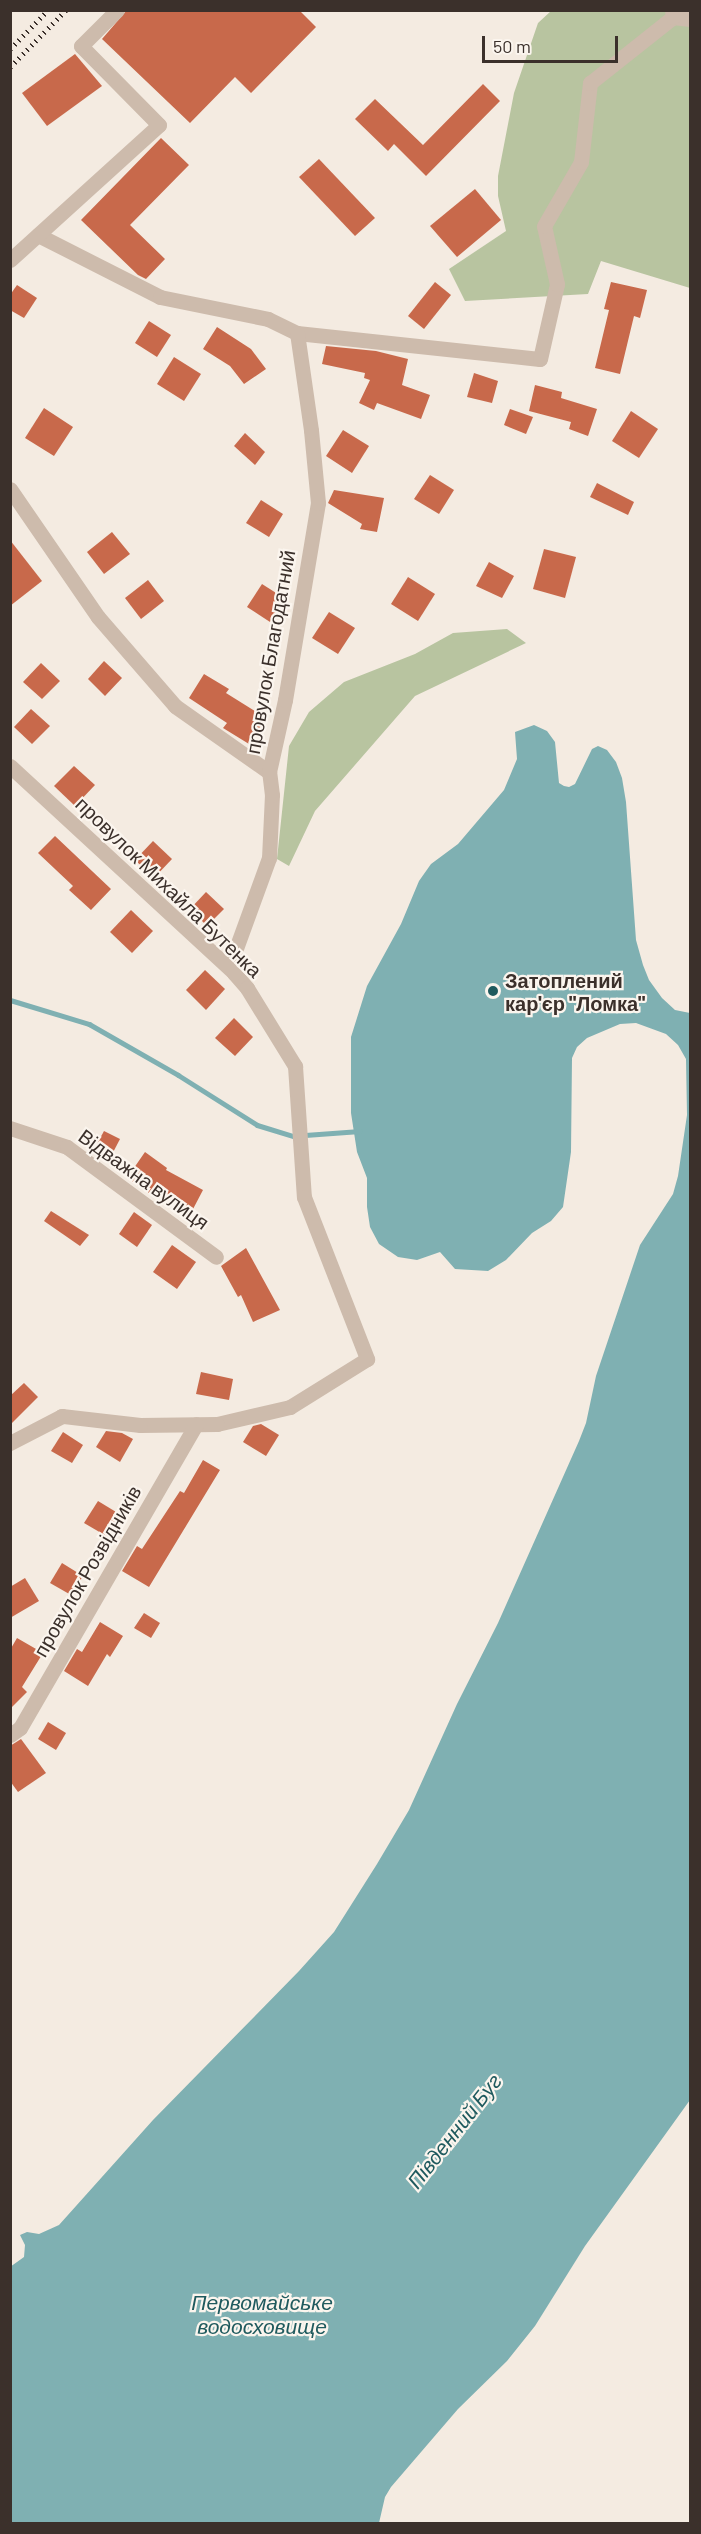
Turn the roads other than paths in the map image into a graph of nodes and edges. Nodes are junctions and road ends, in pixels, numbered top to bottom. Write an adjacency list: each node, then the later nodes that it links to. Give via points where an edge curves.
1 (117, 10): 4 (street, via 81,46 159,125)
2 (673, 14): 3 (street); 6 (street, via 590,83 581,162 544,226 557,284 540,360)
3 (690, 19)
4 (38, 235): 5 (street); 6 (street, via 160,297 268,319)
5 (10, 260)
6 (297, 333): 9 (street, провулок Благодатний, via 318,503)
7 (10, 489): 9 (street, via 98,617 176,706)
8 (10, 766): 10 (street, провулок Михайла Бутенка)
9 (270, 772): 10 (street, провулок Благодатний, via 270,858 234,954)
10 (234, 973): 13 (street, провулок Михайла Бутенка, via 295,1066 304,1197 367,1359 290,1407 217,1424)
11 (10, 1128): 12 (street, Відважна вулиця, via 67,1147)
12 (216, 1257)
13 (196, 1424): 14 (street, via 140,1425 62,1416); 15 (street, провулок Розвідників, via 20,1728)
14 (10, 1443)
15 (10, 1735)

